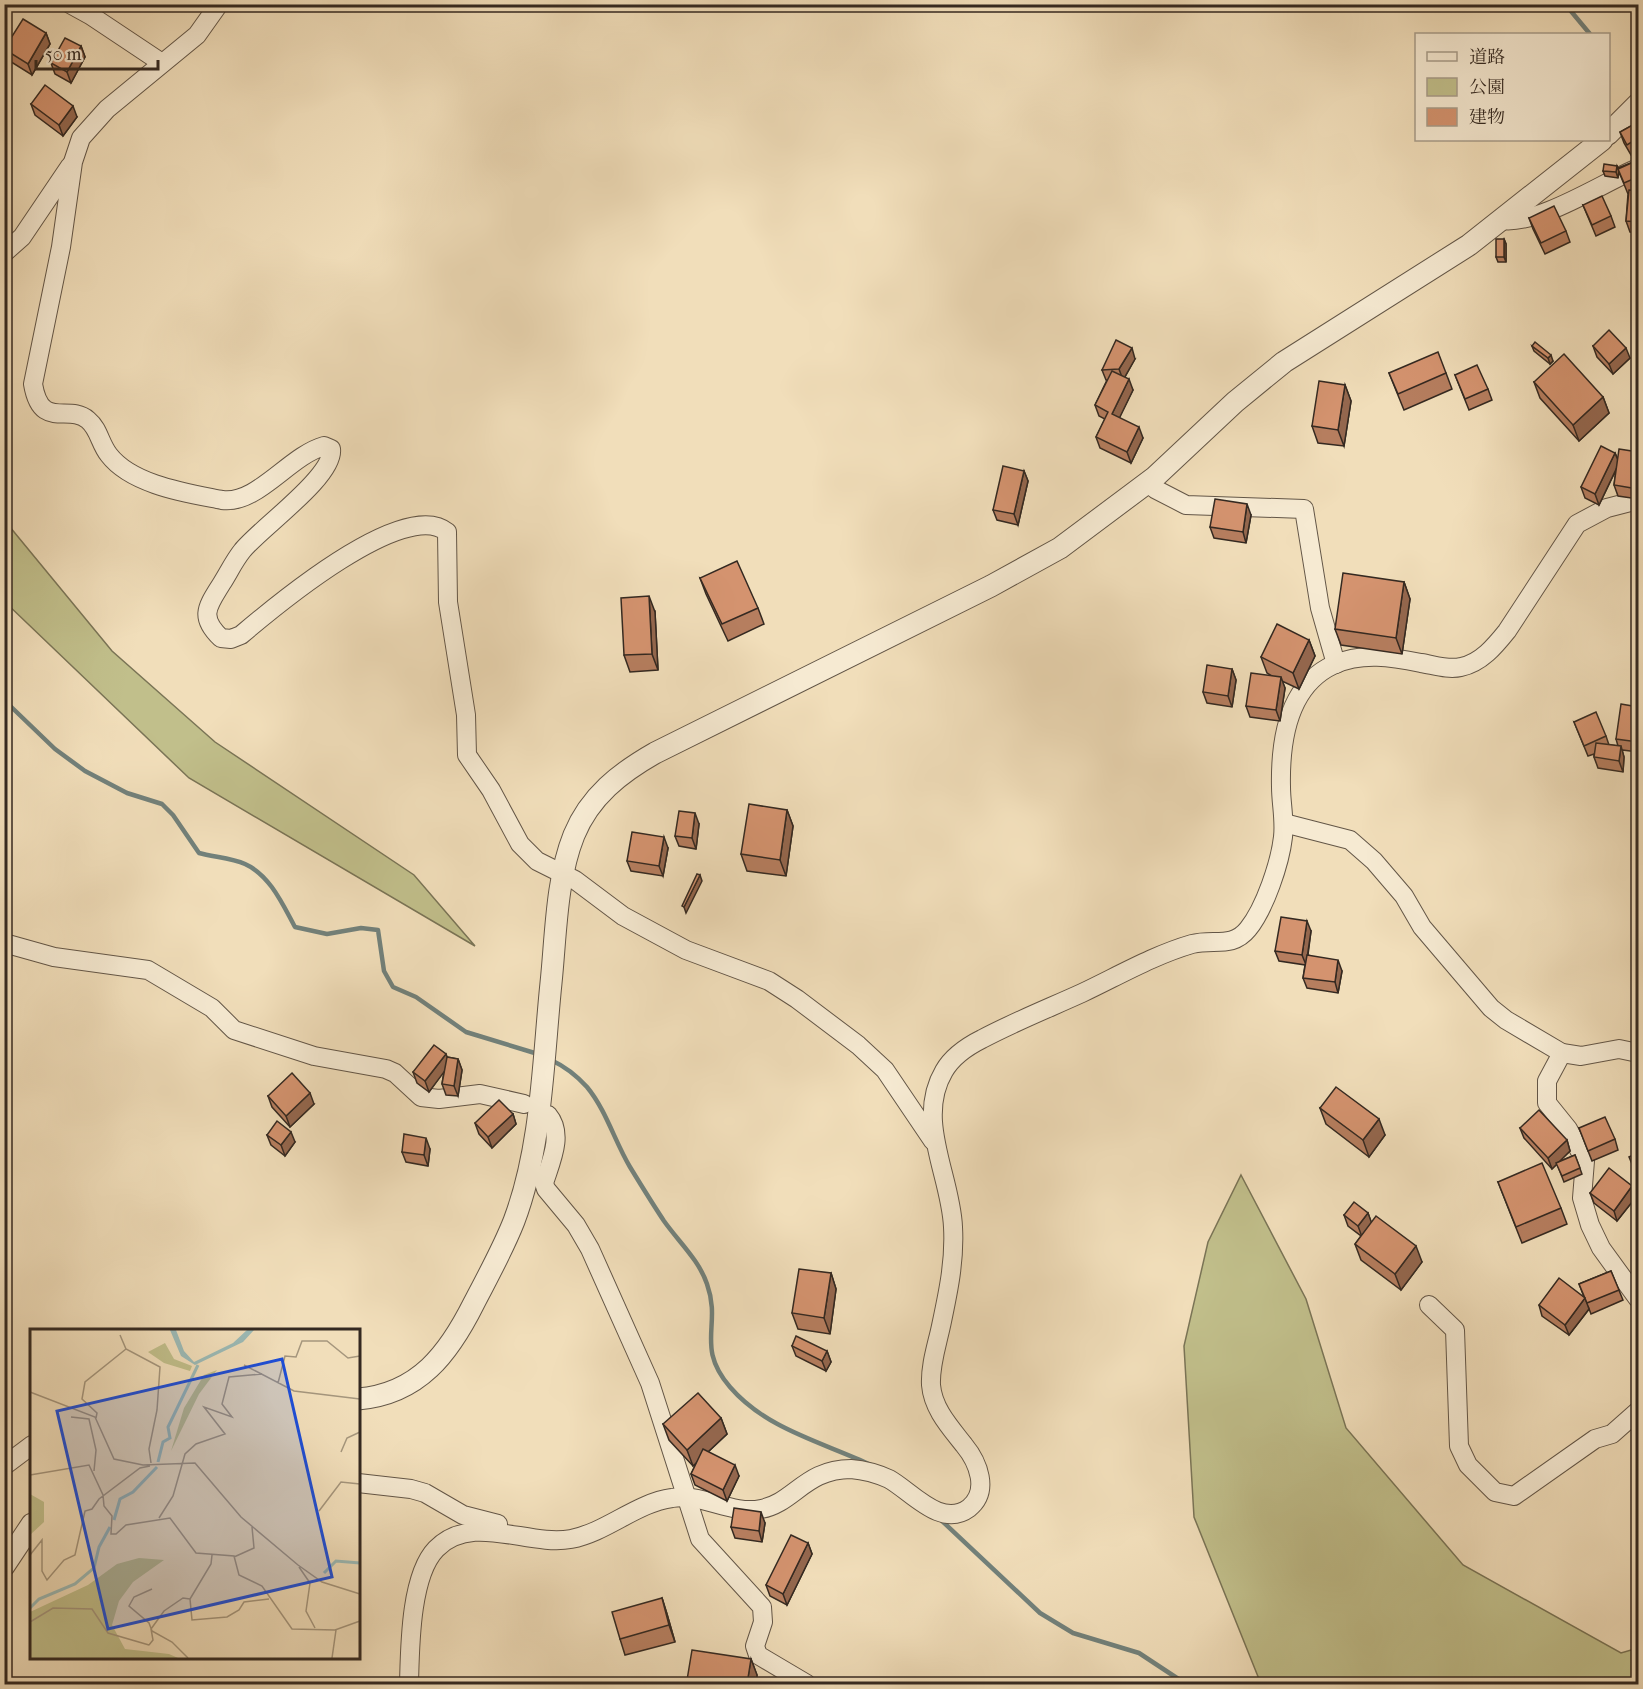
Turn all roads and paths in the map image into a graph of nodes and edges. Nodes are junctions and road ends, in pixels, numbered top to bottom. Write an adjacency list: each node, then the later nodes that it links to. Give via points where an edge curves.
1 (70, 4): 3 (street)
2 (219, 4): 3 (street, via 197,34)
3 (162, 63): 7 (street, via 92,123 81,138)
4 (1638, 104): 5 (street)
5 (1610, 132)
6 (1601, 141): 9 (street)
7 (73, 162): 10 (street, via 22,237); 15 (street, via 62,247 33,384 36,399 54,414 87,419 109,456 152,483 233,502 249,496 316,448 331,449 328,465 242,550 206,609 207,621 221,638 241,635 312,577 367,546 424,525 441,527 447,532 448,602 466,715 467,755 520,844)
8 (1638, 168): 9 (street, via 1602,188 1517,222)
9 (1502, 220): 15 (street, via 1284,362 1155,477 1060,548 625,771 587,809 574,834)
10 (4, 253)
11 (1155, 489): 13 (street, via 1186,505 1304,509 1320,608)
12 (1638, 500): 13 (street, via 1606,508 1577,524 1507,631 1473,663 1448,668 1379,656)
13 (1336, 664): 14 (street, via 1312,679 1302,691 1288,722 1281,785)
14 (1284, 823): 17 (street, via 1350,840 1404,896 1422,927 1491,1008); 20 (street, via 1275,870 1244,934 1230,942 1190,945 983,1038 945,1069 937,1090)
15 (562, 883): 19 (street); 20 (street, via 662,938 769,981 797,999 885,1070)
16 (4, 943): 19 (street, via 54,957 157,973 212,1008 234,1030 314,1056 386,1069 421,1097 480,1094)
17 (1562, 1053): 18 (street, via 1581,1056 1619,1049); 21 (street, via 1547,1081 1545,1096 1584,1161 1582,1198 1590,1225 1601,1248)
18 (1638, 1053)
19 (537, 1109): 23 (street, via 530,1167 514,1220 460,1331 436,1364 398,1391); 28 (street, via 556,1124 546,1189 590,1249 650,1383)
20 (935, 1144): 28 (street, via 950,1197 954,1251 932,1372 932,1393 941,1416 977,1464 980,1482 976,1498 966,1510 938,1510 921,1504 888,1479 855,1469 819,1475 760,1510)
21 (1638, 1299)
22 (1429, 1305): 24 (street, via 1455,1330 1459,1446 1467,1465 1495,1492 1514,1496 1595,1439 1611,1434)
23 (360, 1399)
24 (1638, 1411)
25 (30, 1446): 26 (street)
26 (4, 1466)
27 (360, 1483): 30 (street, via 426,1493 463,1515 510,1528)
28 (688, 1497): 30 (street, via 656,1502 570,1539); 33 (street, via 694,1527 706,1550 762,1607 763,1623 755,1646 758,1655)
29 (30, 1527): 31 (street)
30 (516, 1536): 32 (street, via 477,1531 437,1548 419,1585)
31 (4, 1566)
32 (409, 1684)
33 (807, 1684)

